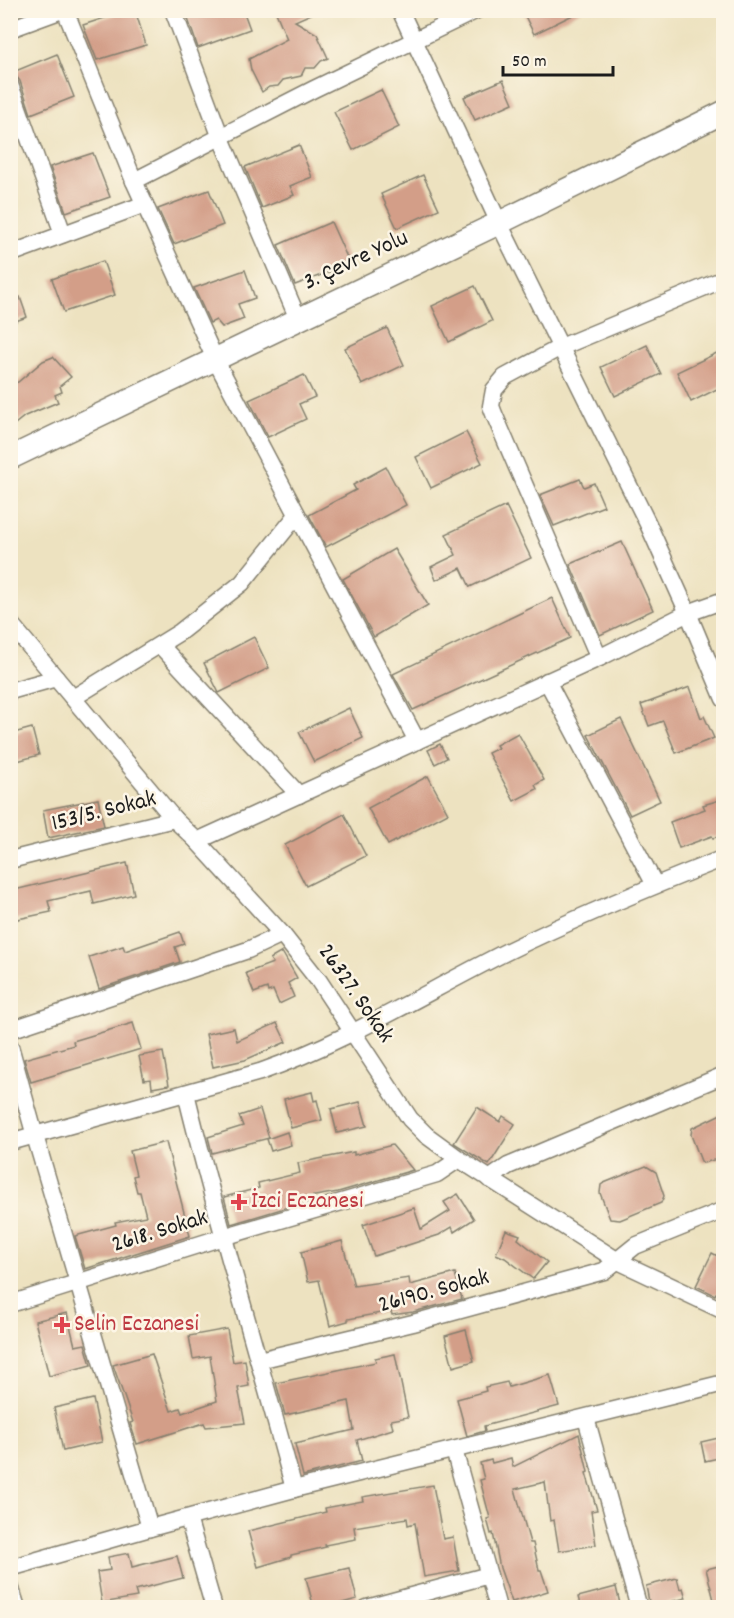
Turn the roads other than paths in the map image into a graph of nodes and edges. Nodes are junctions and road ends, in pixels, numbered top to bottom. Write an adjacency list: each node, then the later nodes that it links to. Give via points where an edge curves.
1 (64, 10): 5 (street); 10 (street)
2 (173, 10): 9 (street)
3 (400, 10): 6 (street)
4 (477, 10): 6 (street)
5 (10, 29)
6 (415, 42): 9 (street); 12 (street)
7 (10, 85): 13 (street)
8 (723, 112): 12 (main road, 3. Çevre Yolu)
9 (221, 138): 10 (street); 16 (street)
10 (135, 181): 11 (street)
11 (145, 204): 13 (street); 18 (street)
12 (499, 223): 16 (main road, 3. Çevre Yolu); 17 (street)
13 (63, 234): 14 (street)
14 (10, 254)
15 (723, 279): 17 (street)
16 (298, 319): 18 (main road, 3. Çevre Yolu)
17 (561, 347): 22 (street); 25 (street, via 506,377 494,390 491,406)
18 (215, 359): 19 (main road, 3. Çevre Yolu); 20 (street)
19 (10, 458)
20 (297, 515): 24 (street, via 242,583); 31 (street)
21 (723, 600): 22 (street)
22 (688, 613): 25 (street); 30 (street)
23 (10, 623): 26 (street, 26327. Sokak)
24 (160, 645): 29 (street); 32 (street)
25 (599, 658): 27 (street)
26 (56, 678): 28 (street); 29 (street, 26327. Sokak)
27 (547, 681): 31 (street); 37 (street)
28 (10, 691)
29 (73, 698): 33 (street, 26327. Sokak)
30 (723, 699)
31 (417, 741): 32 (street)
32 (299, 795): 34 (street)
33 (174, 819): 34 (street, 26327. Sokak); 36 (street, 153/5. Sokak)
34 (197, 841): 38 (street, 26327. Sokak)
35 (723, 858): 37 (street)
36 (10, 860)
37 (655, 885): 40 (street, via 507,952)
38 (282, 934): 39 (street, via 248,950); 40 (street, 26327. Sokak)
39 (10, 1030)
40 (354, 1031): 43 (street, via 297,1059); 46 (street, 26327. Sokak, via 410,1119)
41 (10, 1046): 44 (street)
42 (723, 1075): 47 (street, via 508,1166)
43 (186, 1093): 44 (street); 49 (street)
44 (35, 1136): 45 (street); 51 (street)
45 (10, 1142)
46 (459, 1159): 47 (street, 26327. Sokak); 49 (street, 2618. Sokak, via 437,1174)
47 (489, 1179): 50 (street, 26327. Sokak)
48 (723, 1210): 50 (street, 26190. Sokak, via 635,1246)
49 (223, 1237): 51 (street, 2618. Sokak); 54 (street)
50 (618, 1261): 53 (street, 26327. Sokak); 54 (street, 26190. Sokak, via 604,1271)
51 (78, 1282): 52 (street, 2618. Sokak); 60 (street)
52 (10, 1304)
53 (723, 1311)
54 (259, 1360): 58 (street)
55 (723, 1383): 56 (street)
56 (586, 1418): 57 (street); 68 (street)
57 (454, 1450): 58 (street); 62 (street)
58 (294, 1489): 59 (street)
59 (188, 1518): 60 (street); 65 (street)
60 (150, 1528): 61 (street)
61 (10, 1568)
62 (489, 1575): 66 (street); 67 (street)
63 (10, 1586): 64 (street)
64 (17, 1608)
65 (214, 1608)
66 (366, 1608)
67 (498, 1608)
68 (639, 1608)

